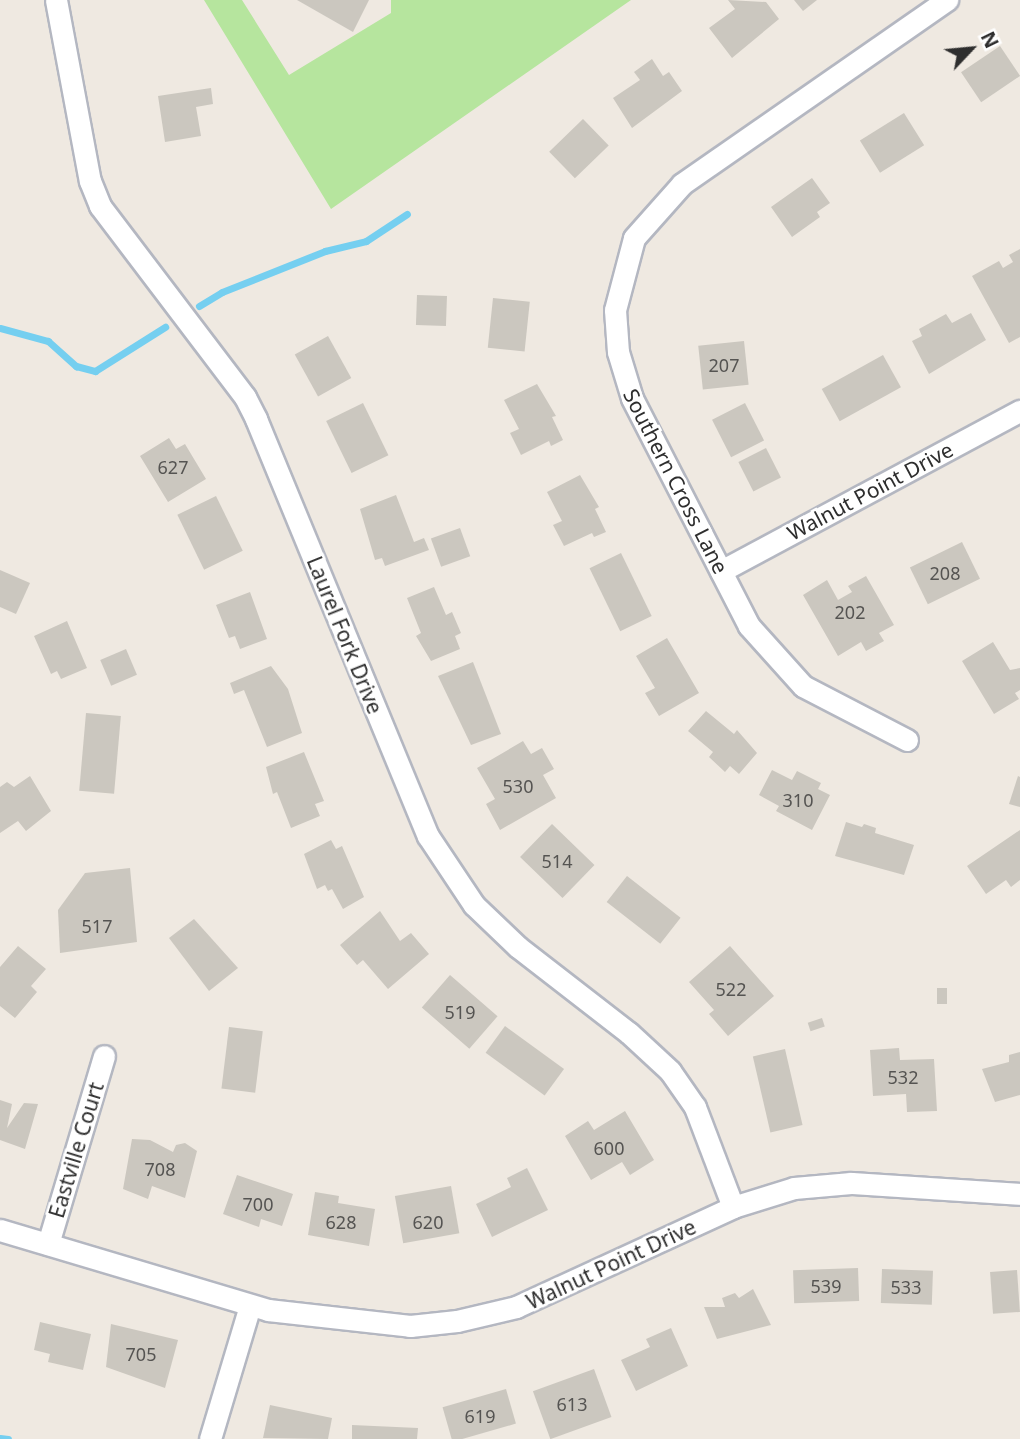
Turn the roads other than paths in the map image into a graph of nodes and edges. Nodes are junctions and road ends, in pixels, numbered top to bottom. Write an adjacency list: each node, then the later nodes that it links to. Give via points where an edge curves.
1 (55, 0): 8 (street, Laurel Fork Drive, via 90,181 100,206 250,408 428,836 474,905 517,947 629,1032 670,1071 695,1107)
2 (947, 0): 4 (street, Southern Cross Lane, via 682,184 634,238 615,310 623,376)
3 (1020, 411): 4 (street, Walnut Point Drive)
4 (721, 571): 5 (street, Southern Cross Lane, via 749,625 803,686)
5 (907, 740)
6 (104, 1056): 10 (street, Eastville Court)
7 (1020, 1194): 8 (street, Walnut Point Drive, via 851,1183 794,1188)
8 (733, 1208): 11 (street, Walnut Point Drive, via 552,1293 457,1321 387,1326)
9 (0, 1230): 10 (street, Walnut Point Drive)
10 (48, 1244): 11 (street, Walnut Point Drive)
11 (250, 1306): 12 (street)
12 (211, 1439)

